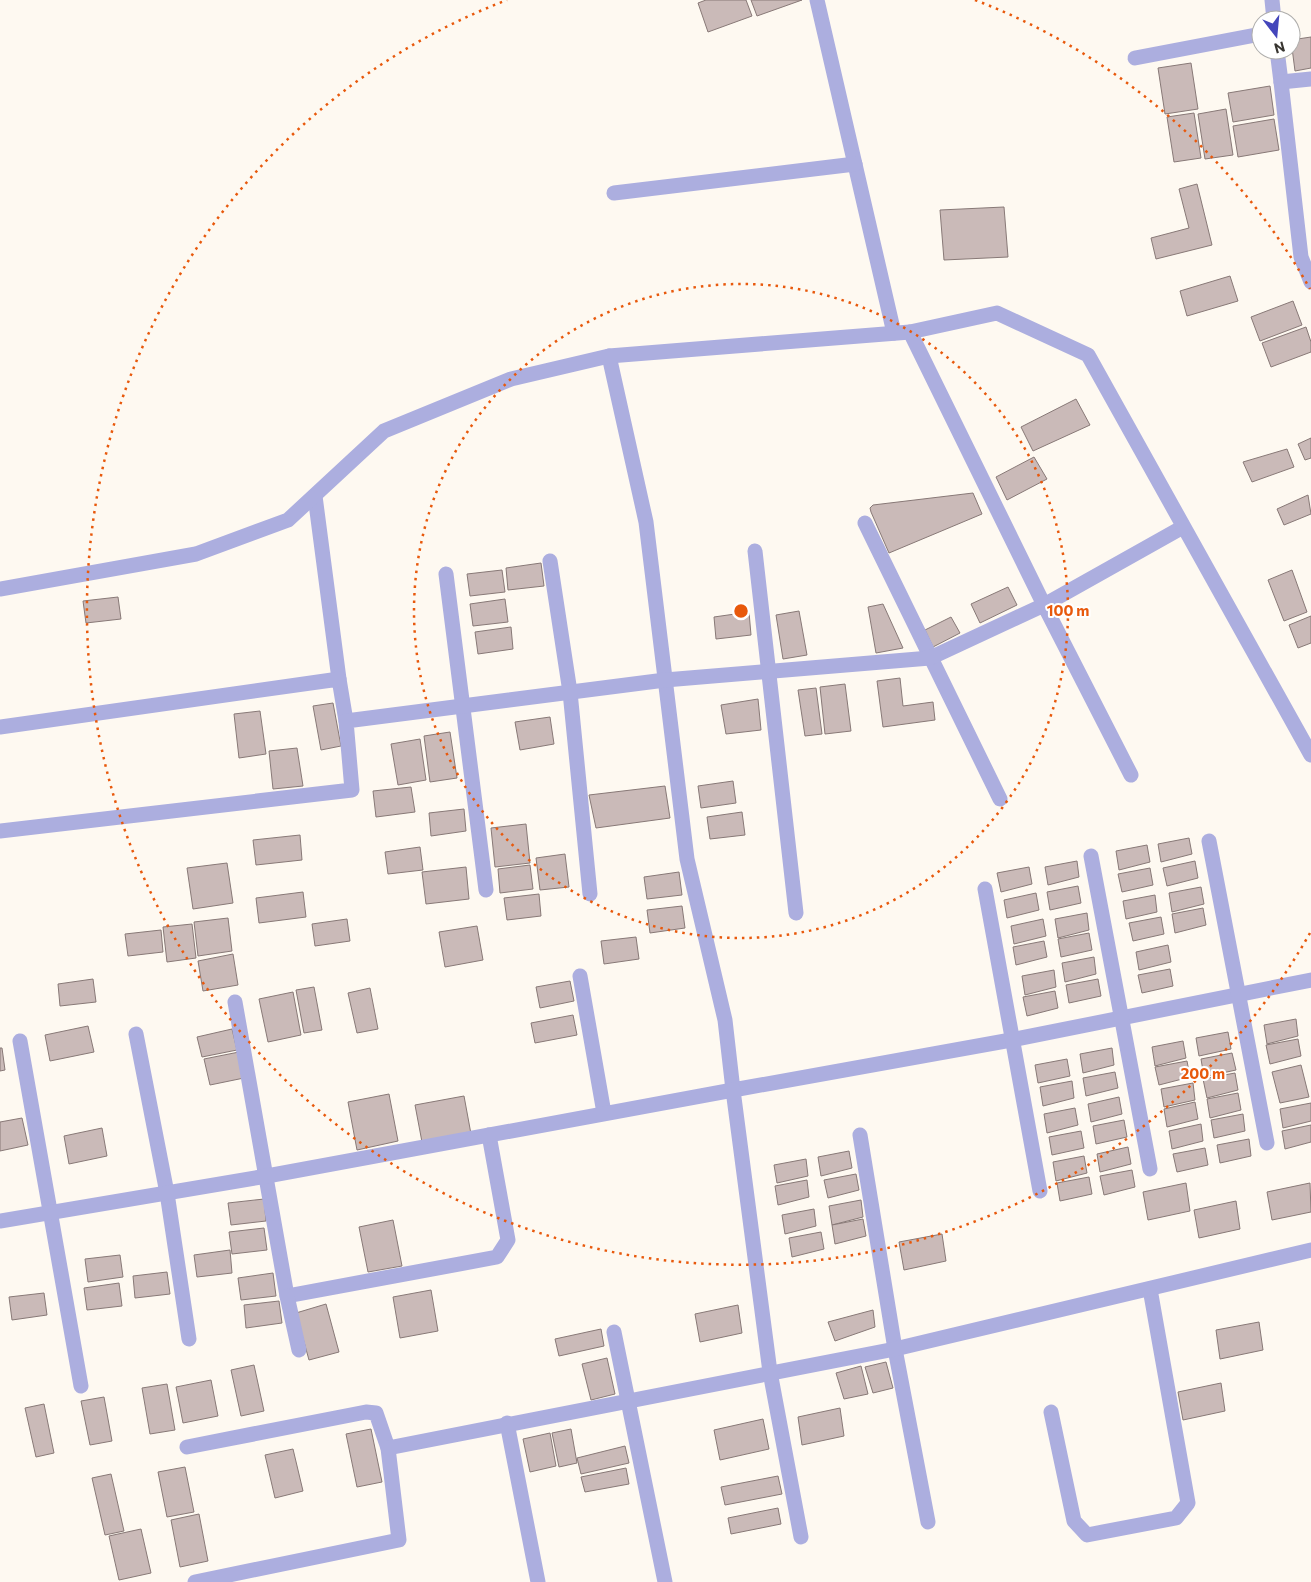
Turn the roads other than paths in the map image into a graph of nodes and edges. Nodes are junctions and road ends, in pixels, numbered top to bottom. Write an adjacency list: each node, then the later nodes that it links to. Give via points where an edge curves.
1 (817, 0): 7 (street)
2 (1251, 36): 3 (street)
3 (1135, 58)
4 (1278, 60): 6 (street)
5 (1311, 79): 6 (street)
6 (1280, 82): 9 (street, via 1301,257)
7 (855, 164): 8 (street); 11 (street)
8 (614, 193)
9 (1311, 282)
10 (910, 332): 11 (street); 15 (street, via 997,313 1088,355); 20 (street)
11 (894, 333): 12 (street)
12 (610, 356): 13 (street, via 511,379 384,431); 24 (street, via 646,522)
13 (314, 496): 19 (street, via 288,520 196,554); 23 (street)
14 (866, 523): 21 (street)
15 (1183, 527): 20 (street); 29 (street)
16 (755, 552): 22 (street)
17 (550, 561): 25 (street)
18 (446, 574): 26 (street)
19 (0, 589)
20 (1044, 605): 21 (street); 30 (street)
21 (930, 658): 22 (street); 31 (street)
22 (767, 672): 24 (street); 38 (street)
23 (339, 679): 27 (street); 28 (street)
24 (665, 680): 25 (street); 47 (street, via 687,859 725,1020)
25 (570, 692): 26 (street); 37 (street)
26 (464, 706): 27 (street); 36 (street)
27 (346, 721): 32 (street, via 352,790)
28 (0, 727)
29 (1311, 756)
30 (1131, 775)
31 (1000, 798)
32 (0, 831)
33 (1208, 841): 41 (street)
34 (1091, 856): 43 (street)
35 (985, 889): 46 (street)
36 (486, 890)
37 (590, 894)
38 (796, 913)
39 (580, 976): 48 (street)
40 (1311, 980): 41 (street)
41 (1238, 994): 43 (street); 51 (street)
42 (235, 1002): 53 (street)
43 (1122, 1019): 46 (street); 52 (street)
44 (136, 1034): 55 (street)
45 (20, 1040): 56 (street)
46 (1011, 1040): 47 (street); 54 (street)
47 (733, 1090): 48 (street); 65 (street)
48 (604, 1113): 49 (street)
49 (489, 1135): 53 (street); 60 (street, via 508,1240 497,1257)
50 (860, 1135): 63 (street)
51 (1266, 1143)
52 (1150, 1170)
53 (267, 1176): 55 (street); 60 (street)
54 (1040, 1191)
55 (167, 1193): 56 (street); 62 (street)
56 (50, 1212): 57 (street); 66 (street)
57 (0, 1220)
58 (1311, 1250): 59 (street)
59 (1150, 1289): 63 (street); 68 (street, via 1188,1503 1176,1518 1087,1535 1074,1521)
60 (287, 1296): 64 (street)
61 (614, 1332): 67 (street)
62 (189, 1339)
63 (895, 1349): 65 (street); 72 (street)
64 (299, 1350)
65 (770, 1372): 67 (street); 73 (street)
66 (81, 1386)
67 (628, 1399): 69 (street); 76 (street)
68 (1051, 1412)
69 (507, 1423): 71 (street); 75 (street)
70 (187, 1447): 71 (street, via 366,1412 376,1413)
71 (388, 1448): 74 (street, via 399,1540)
72 (928, 1522)
73 (801, 1536)
74 (195, 1582)
75 (538, 1582)
76 (665, 1582)

